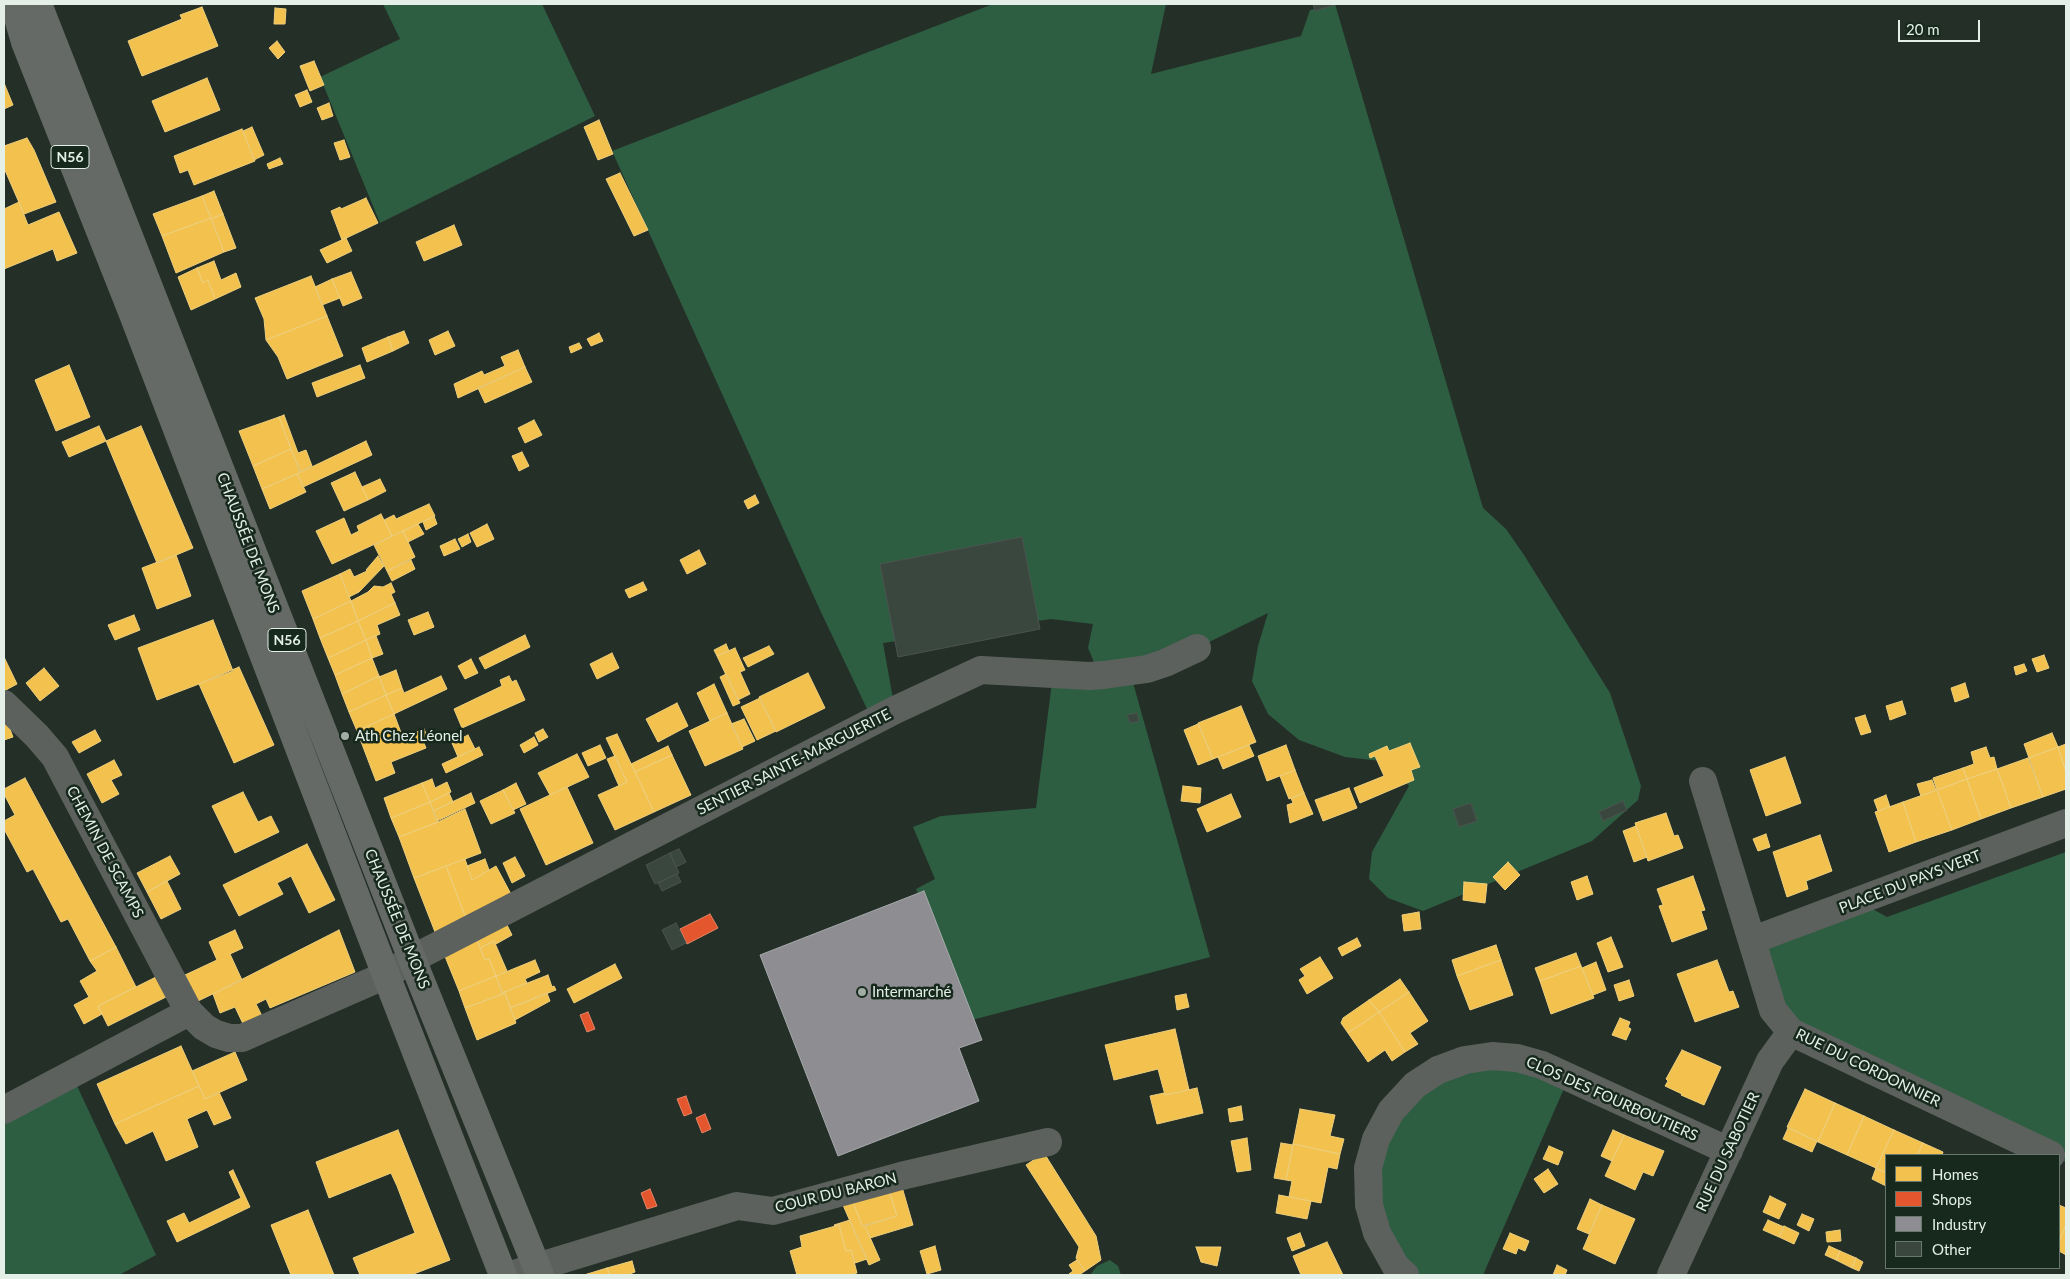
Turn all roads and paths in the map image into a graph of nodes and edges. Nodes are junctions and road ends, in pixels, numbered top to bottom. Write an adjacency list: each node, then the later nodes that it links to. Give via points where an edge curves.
1 (14, 4): 9 (main road, CHAUSSÉE DE MONS / N56, via 25,42)
2 (38, 4): 8 (main road, CHAUSSÉE DE MONS / N56)
3 (1197, 648): 8 (street, SENTIER SAINTE-MARGUERITE, via 1147,669 1104,675 981,670 895,710)
4 (4, 704): 10 (street, CHEMIN DE SCAMPS, via 55,757)
5 (1703, 781): 7 (street, RUE DU CORDONNIER)
6 (2066, 823): 7 (street, PLACE DU PAYS VERT)
7 (1753, 940): 11 (street, RUE DU CORDONNIER, via 1773,1010)
8 (412, 959): 9 (street, SENTIER SAINTE-MARGUERITE); 16 (main road, CHAUSSÉE DE MONS / N56)
9 (386, 975): 10 (street, CHEMIN DE SCAMPS, via 242,1038 216,1034); 17 (main road, CHAUSSÉE DE MONS / N56)
10 (189, 1012): 12 (street)
11 (1791, 1032): 14 (street, RUE DU SABOTIER, via 1770,1061); 15 (street, RUE DU CORDONNIER)
12 (4, 1110)
13 (1048, 1142): 16 (street, COUR DU BARON, via 901,1176 773,1211 737,1206 654,1230)
14 (1729, 1150): 19 (street, CLOS DES FOURBOUTIERS, via 1542,1065 1517,1058 1492,1056 1466,1060 1438,1070 1415,1084 1390,1111 1376,1139 1368,1168 1369,1205 1377,1233 1396,1267); 20 (street, RUE DU SABOTIER)
15 (2049, 1154)
16 (539, 1271): 18 (street, COUR DU BARON)
17 (503, 1275)
18 (511, 1275)
19 (1405, 1275)
20 (1671, 1275)

